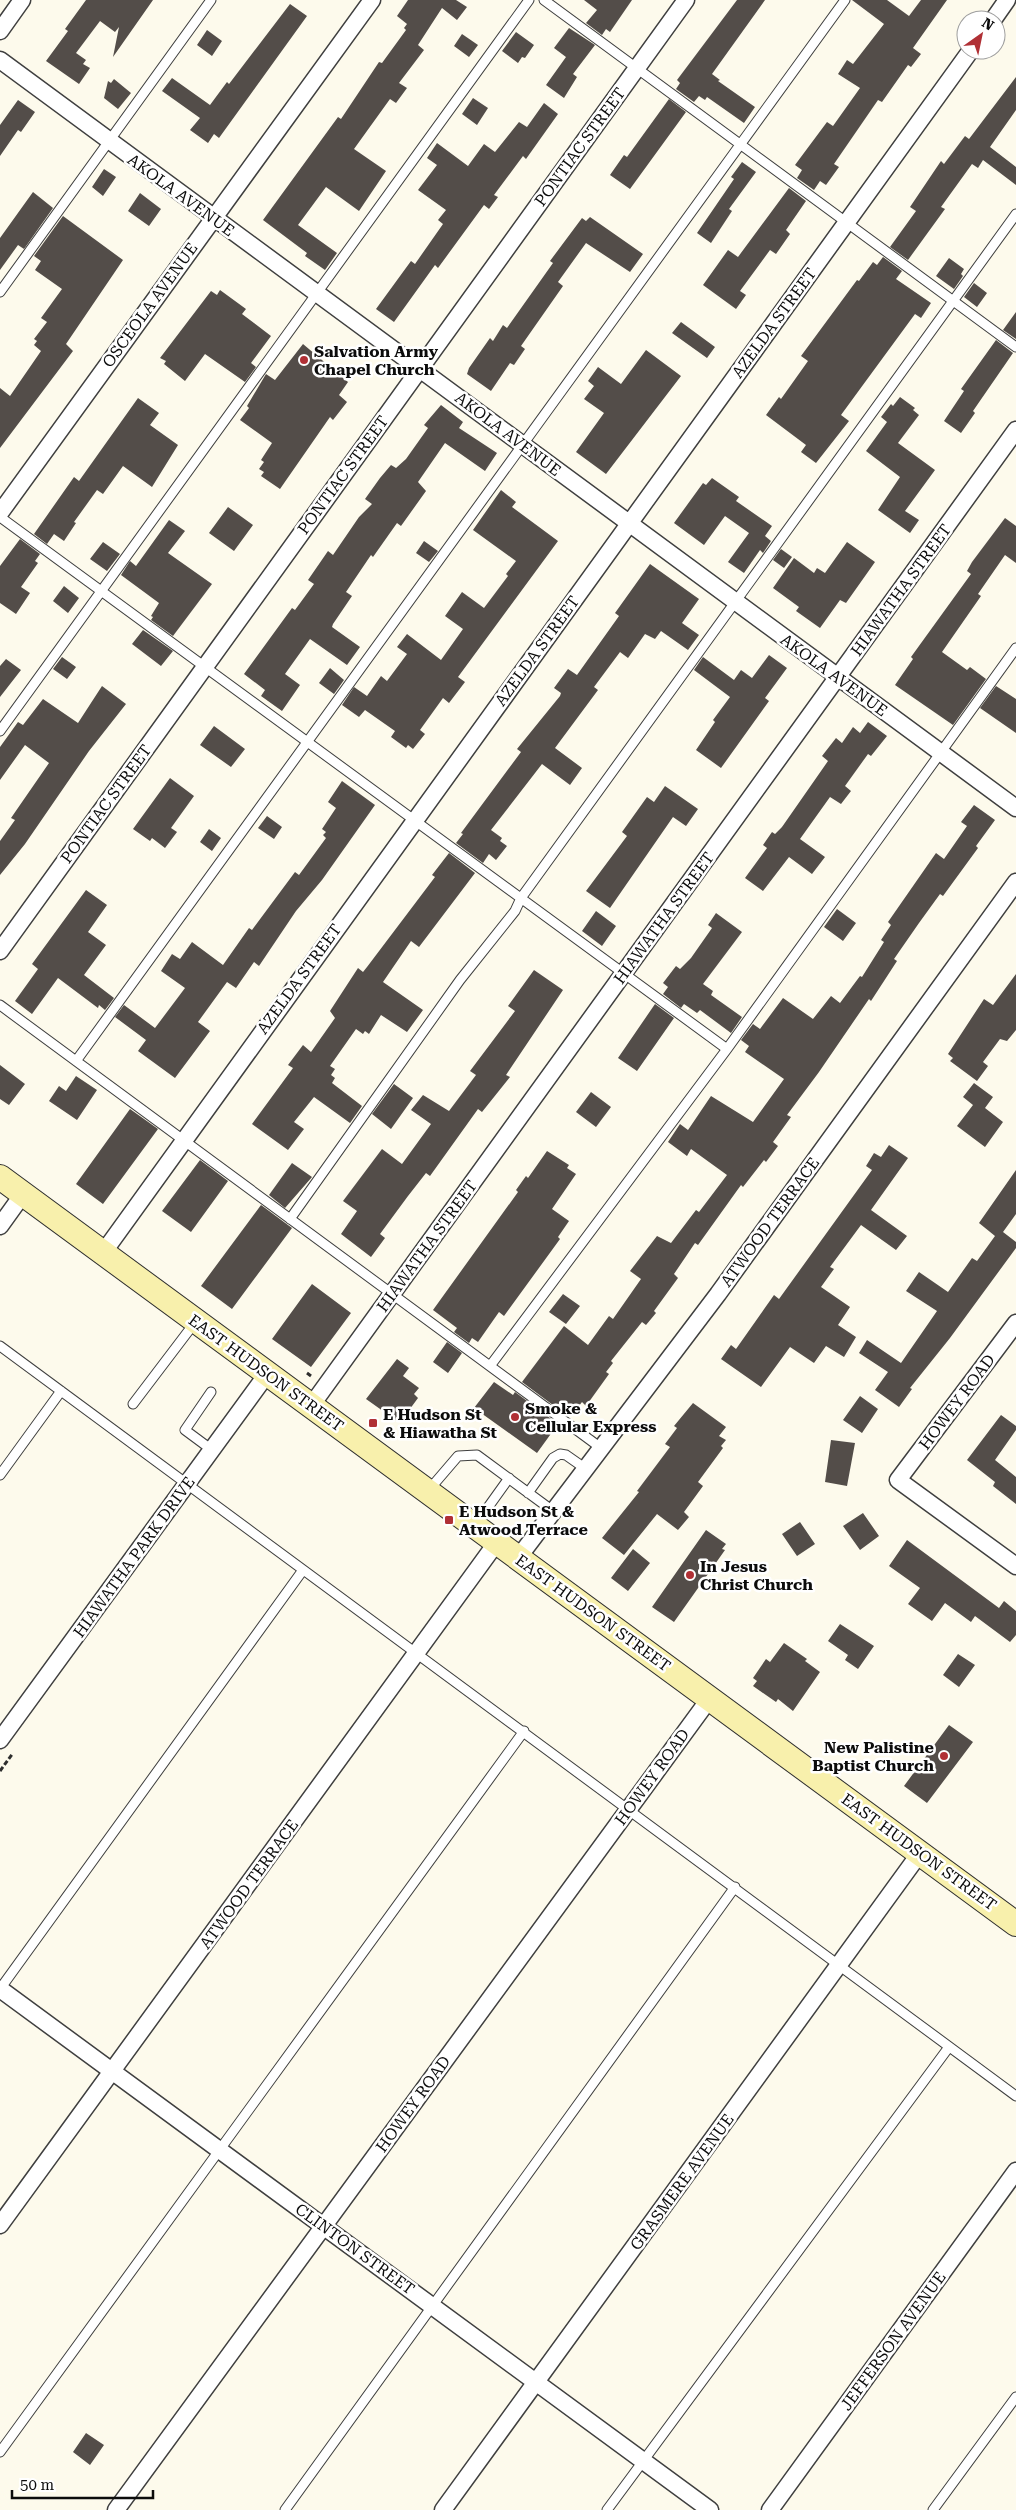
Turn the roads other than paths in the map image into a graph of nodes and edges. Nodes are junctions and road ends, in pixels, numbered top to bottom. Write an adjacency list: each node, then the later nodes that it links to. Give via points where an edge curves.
1 (22, 0): 8 (street)
2 (211, 0): 12 (lane)
3 (372, 0): 15 (street, OSCEOLA AVENUE)
4 (529, 0): 18 (lane)
5 (544, 0): 11 (lane)
6 (686, 0): 11 (street, PONTIAC STREET)
7 (844, 0): 13 (lane)
8 (0, 31)
9 (0, 60): 12 (street, AKOLA AVENUE)
10 (964, 60): 16 (street, AZELDA STREET)
11 (638, 68): 13 (lane); 21 (street, PONTIAC STREET)
12 (109, 142): 15 (street, AKOLA AVENUE); 17 (lane)
13 (741, 143): 16 (lane); 23 (lane)
14 (1016, 214): 19 (lane)
15 (213, 218): 18 (street, AKOLA AVENUE); 24 (street, OSCEOLA AVENUE)
16 (847, 222): 19 (lane); 26 (street, AZELDA STREET)
17 (0, 292)
18 (316, 293): 21 (street, AKOLA AVENUE); 27 (lane)
19 (953, 300): 20 (lane); 28 (lane)
20 (1016, 347)
21 (420, 369): 23 (street, AKOLA AVENUE); 30 (street, PONTIAC STREET)
22 (1016, 430): 31 (street, HIAWATHA STREET)
23 (522, 445): 26 (street, AKOLA AVENUE); 33 (lane)
24 (0, 513)
25 (0, 517): 27 (lane)
26 (629, 524): 28 (street, AKOLA AVENUE); 36 (street, AZELDA STREET)
27 (100, 591): 30 (lane); 32 (lane)
28 (735, 602): 31 (street, AKOLA AVENUE); 38 (lane)
29 (1016, 648): 34 (lane)
30 (205, 666): 33 (lane); 39 (street, PONTIAC STREET)
31 (838, 678): 34 (street, AKOLA AVENUE); 40 (street, HIAWATHA STREET)
32 (0, 731)
33 (308, 742): 36 (lane); 43 (lane)
34 (941, 754): 35 (street, AKOLA AVENUE); 42 (lane)
35 (1016, 808)
36 (414, 821): 38 (lane); 44 (street, AZELDA STREET)
37 (1016, 882): 60 (street, ATWOOD TERRACE, via 718,1294)
38 (521, 898): 40 (lane); 47 (lane)
39 (0, 951)
40 (624, 975): 42 (lane); 50 (street, HIAWATHA STREET)
41 (0, 1005): 43 (lane)
42 (727, 1049): 54 (lane)
43 (76, 1061): 44 (lane)
44 (184, 1141): 47 (lane); 49 (street, AZELDA STREET)
45 (0, 1177): 46 (main road, EAST HUDSON STREET)
46 (23, 1194): 48 (street); 49 (main road, EAST HUDSON STREET)
47 (290, 1219): 50 (lane)
48 (0, 1226)
49 (103, 1253): 51 (main road, EAST HUDSON STREET)
50 (392, 1294): 54 (lane); 59 (street, HIAWATHA STREET)
51 (196, 1321): 55 (main road, EAST HUDSON STREET); 58 (lane)
52 (1016, 1323): 72 (street, HOWEY ROAD, via 898,1480)
53 (0, 1346): 56 (lane)
54 (490, 1366): 60 (lane)
55 (267, 1374): 59 (main road, EAST HUDSON STREET); 61 (street, HIAWATHA PARK DRIVE)
56 (61, 1391): 63 (lane); 65 (lane)
57 (211, 1392): 61 (lane, via 185,1430)
58 (133, 1404)
59 (311, 1406): 66 (main road, EAST HUDSON STREET)
60 (601, 1448): 62 (street, ATWOOD TERRACE)
61 (212, 1450): 65 (street, HIAWATHA PARK DRIVE)
62 (586, 1469): 67 (lane, via 560,1454 553,1458); 68 (street, ATWOOD TERRACE)
63 (0, 1475)
64 (509, 1478): 66 (lane, via 477,1455 458,1456); 67 (lane); 69 (lane)
65 (187, 1484): 73 (lane); 77 (street, HIAWATHA PARK DRIVE)
66 (428, 1491): 69 (main road, EAST HUDSON STREET)
67 (528, 1493): 68 (lane)
68 (553, 1512): 71 (street, ATWOOD TERRACE)
69 (475, 1526): 70 (main road, EAST HUDSON STREET)
70 (497, 1542): 71 (main road, EAST HUDSON STREET); 74 (street, ATWOOD TERRACE)
71 (518, 1558): 75 (main road, EAST HUDSON STREET)
72 (1016, 1566)
73 (303, 1570): 74 (lane); 83 (lane)
74 (417, 1653): 76 (lane); 85 (street, ATWOOD TERRACE)
75 (710, 1698): 78 (street, HOWEY ROAD); 79 (main road, EAST HUDSON STREET)
76 (524, 1731): 78 (lane); 87 (lane)
77 (0, 1740)
78 (629, 1808): 80 (lane); 90 (street, HOWEY ROAD)
79 (920, 1853): 81 (main road, EAST HUDSON STREET); 82 (street, GRASMERE AVENUE)
80 (735, 1887): 82 (lane); 91 (lane)
81 (1016, 1924)
82 (840, 1965): 84 (lane); 92 (street, GRASMERE AVENUE)
83 (0, 1989): 85 (street, CLINTON STREET)
84 (949, 2046): 86 (lane); 95 (lane)
85 (112, 2071): 87 (street, CLINTON STREET); 89 (street, ATWOOD TERRACE)
86 (1016, 2096)
87 (219, 2149): 90 (street, CLINTON STREET); 94 (lane)
88 (1016, 2171): 101 (street, JEFFERSON AVENUE)
89 (0, 2225)
90 (324, 2226): 91 (street, CLINTON STREET); 96 (street, HOWEY ROAD)
91 (434, 2307): 92 (street, CLINTON STREET); 97 (lane)
92 (536, 2382): 95 (street, CLINTON STREET); 98 (street, GRASMERE AVENUE)
93 (1016, 2397): 102 (lane)
94 (0, 2452)
95 (643, 2461): 99 (lane); 100 (street, CLINTON STREET)
96 (116, 2510)
97 (285, 2510)
98 (443, 2510)
99 (607, 2510)
100 (710, 2510)
101 (770, 2510)
102 (933, 2510)

